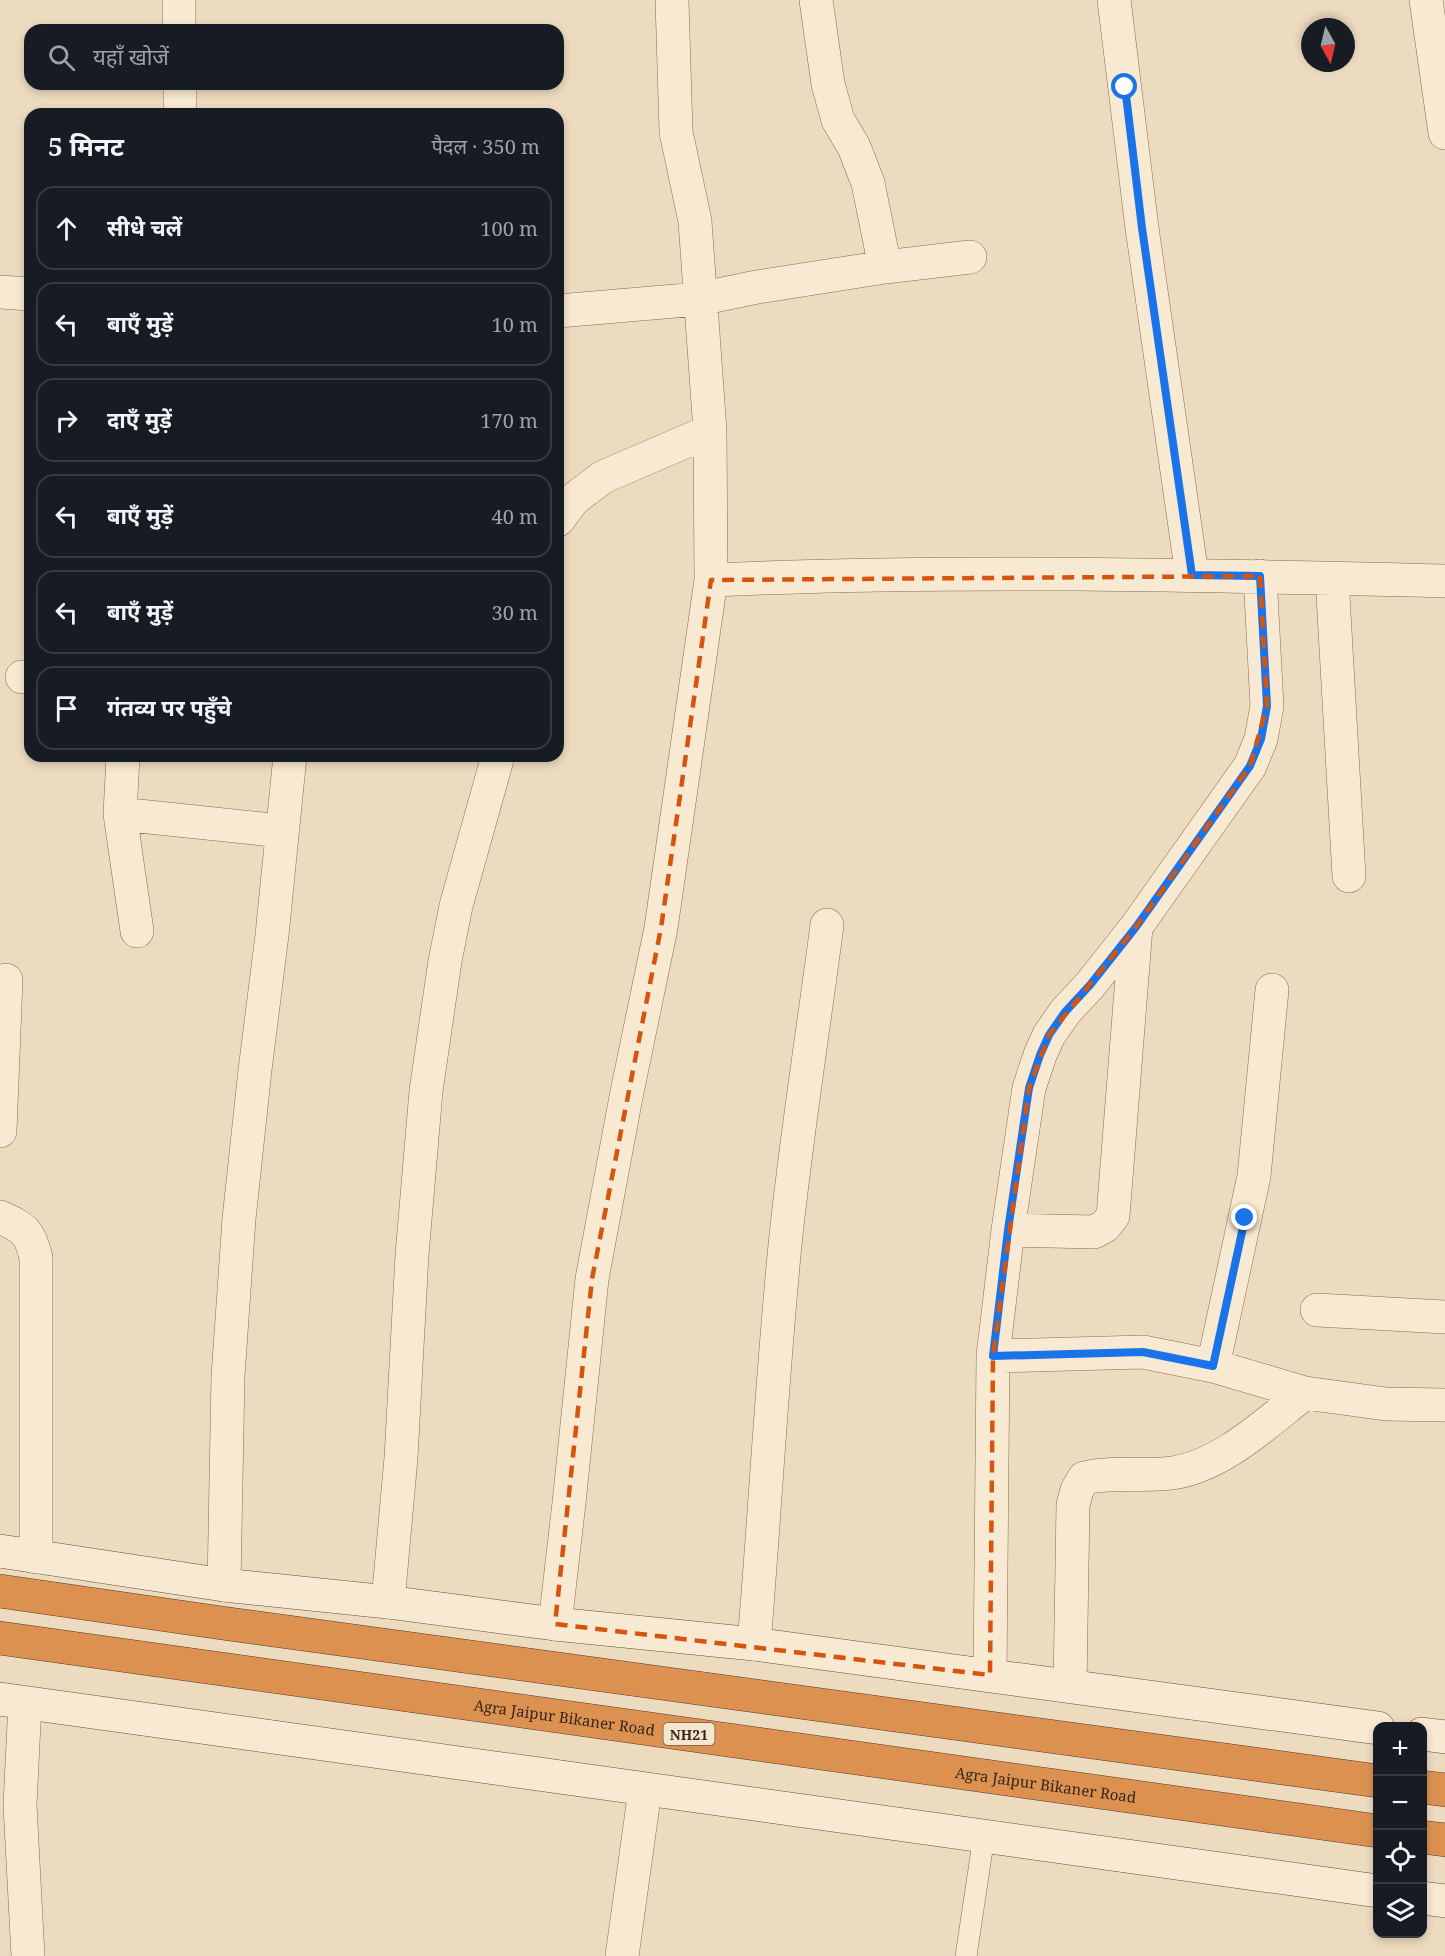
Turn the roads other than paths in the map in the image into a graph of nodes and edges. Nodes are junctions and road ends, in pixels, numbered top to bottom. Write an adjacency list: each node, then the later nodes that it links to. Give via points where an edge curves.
1 (179, 0): 6 (street)
2 (672, 0): 14 (street, via 676,132 695,221)
3 (816, 0): 11 (street, via 828,84 838,120 854,147 867,183)
4 (1114, 0): 18 (street)
5 (1426, 0): 9 (street)
6 (179, 24)
7 (180, 90): 8 (street)
8 (180, 108)
9 (1445, 133)
10 (970, 257): 11 (street)
11 (885, 267): 14 (street)
12 (0, 292): 13 (street)
13 (24, 294)
14 (699, 299): 15 (street); 16 (street)
15 (564, 310)
16 (710, 431): 17 (street, via 603,477 574,499); 21 (street)
17 (564, 512)
18 (1192, 575): 19 (street); 21 (street)
19 (1260, 576): 20 (street); 30 (street, via 1267,706 1261,739 1250,766)
20 (1332, 578): 22 (street); 28 (street)
21 (711, 580): 48 (street, via 661,928 592,1279)
22 (1445, 581)
23 (123, 762): 26 (street)
24 (289, 762): 27 (street)
25 (496, 762): 47 (street, via 456,906 426,1092)
26 (120, 814): 27 (street); 31 (street)
27 (282, 831): 45 (street, via 239,1219 228,1386)
28 (1349, 876)
29 (828, 925): 50 (street, via 784,1259)
30 (1136, 927): 36 (street, via 1065,1012 1040,1055 1029,1088); 36 (street, via 1113,1216 1094,1232)
31 (137, 931)
32 (6, 981): 34 (street)
33 (1272, 990): 40 (street, via 1254,1176)
34 (0, 1131)
35 (0, 1217): 44 (street, via 22,1227 32,1241 36,1258)
36 (1008, 1230): 39 (street)
37 (1317, 1310): 38 (street)
38 (1445, 1317)
39 (993, 1356): 40 (street, via 1143,1352); 51 (street)
40 (1213, 1366): 41 (street)
41 (1305, 1393): 42 (street, via 1386,1404); 52 (street, via 1203,1465 1172,1473 1098,1474 1084,1478 1073,1505)
42 (1445, 1405)
43 (0, 1551): 44 (street)
44 (36, 1557): 45 (street)
45 (224, 1585): 47 (street)
46 (0, 1590): 57 (highway)
47 (388, 1602): 48 (street)
48 (555, 1624): 50 (street)
49 (0, 1638): 61 (highway, Agra Jaipur Bikaner Road / NH21)
50 (754, 1644): 51 (street)
51 (990, 1675): 52 (street)
52 (1070, 1686): 54 (street)
53 (12, 1701): 59 (street); 68 (street)
54 (1373, 1727)
55 (1427, 1735): 56 (street)
56 (1445, 1737)
57 (1373, 1780)
58 (1427, 1788): 60 (highway)
59 (645, 1790): 62 (street); 69 (street)
60 (1445, 1790)
61 (1373, 1830)
62 (984, 1836): 65 (street); 70 (lane)
63 (1427, 1838): 64 (highway)
64 (1445, 1840)
65 (1373, 1891)
66 (1427, 1899): 67 (street)
67 (1445, 1901)
68 (28, 1956)
69 (622, 1956)
70 (966, 1956)

